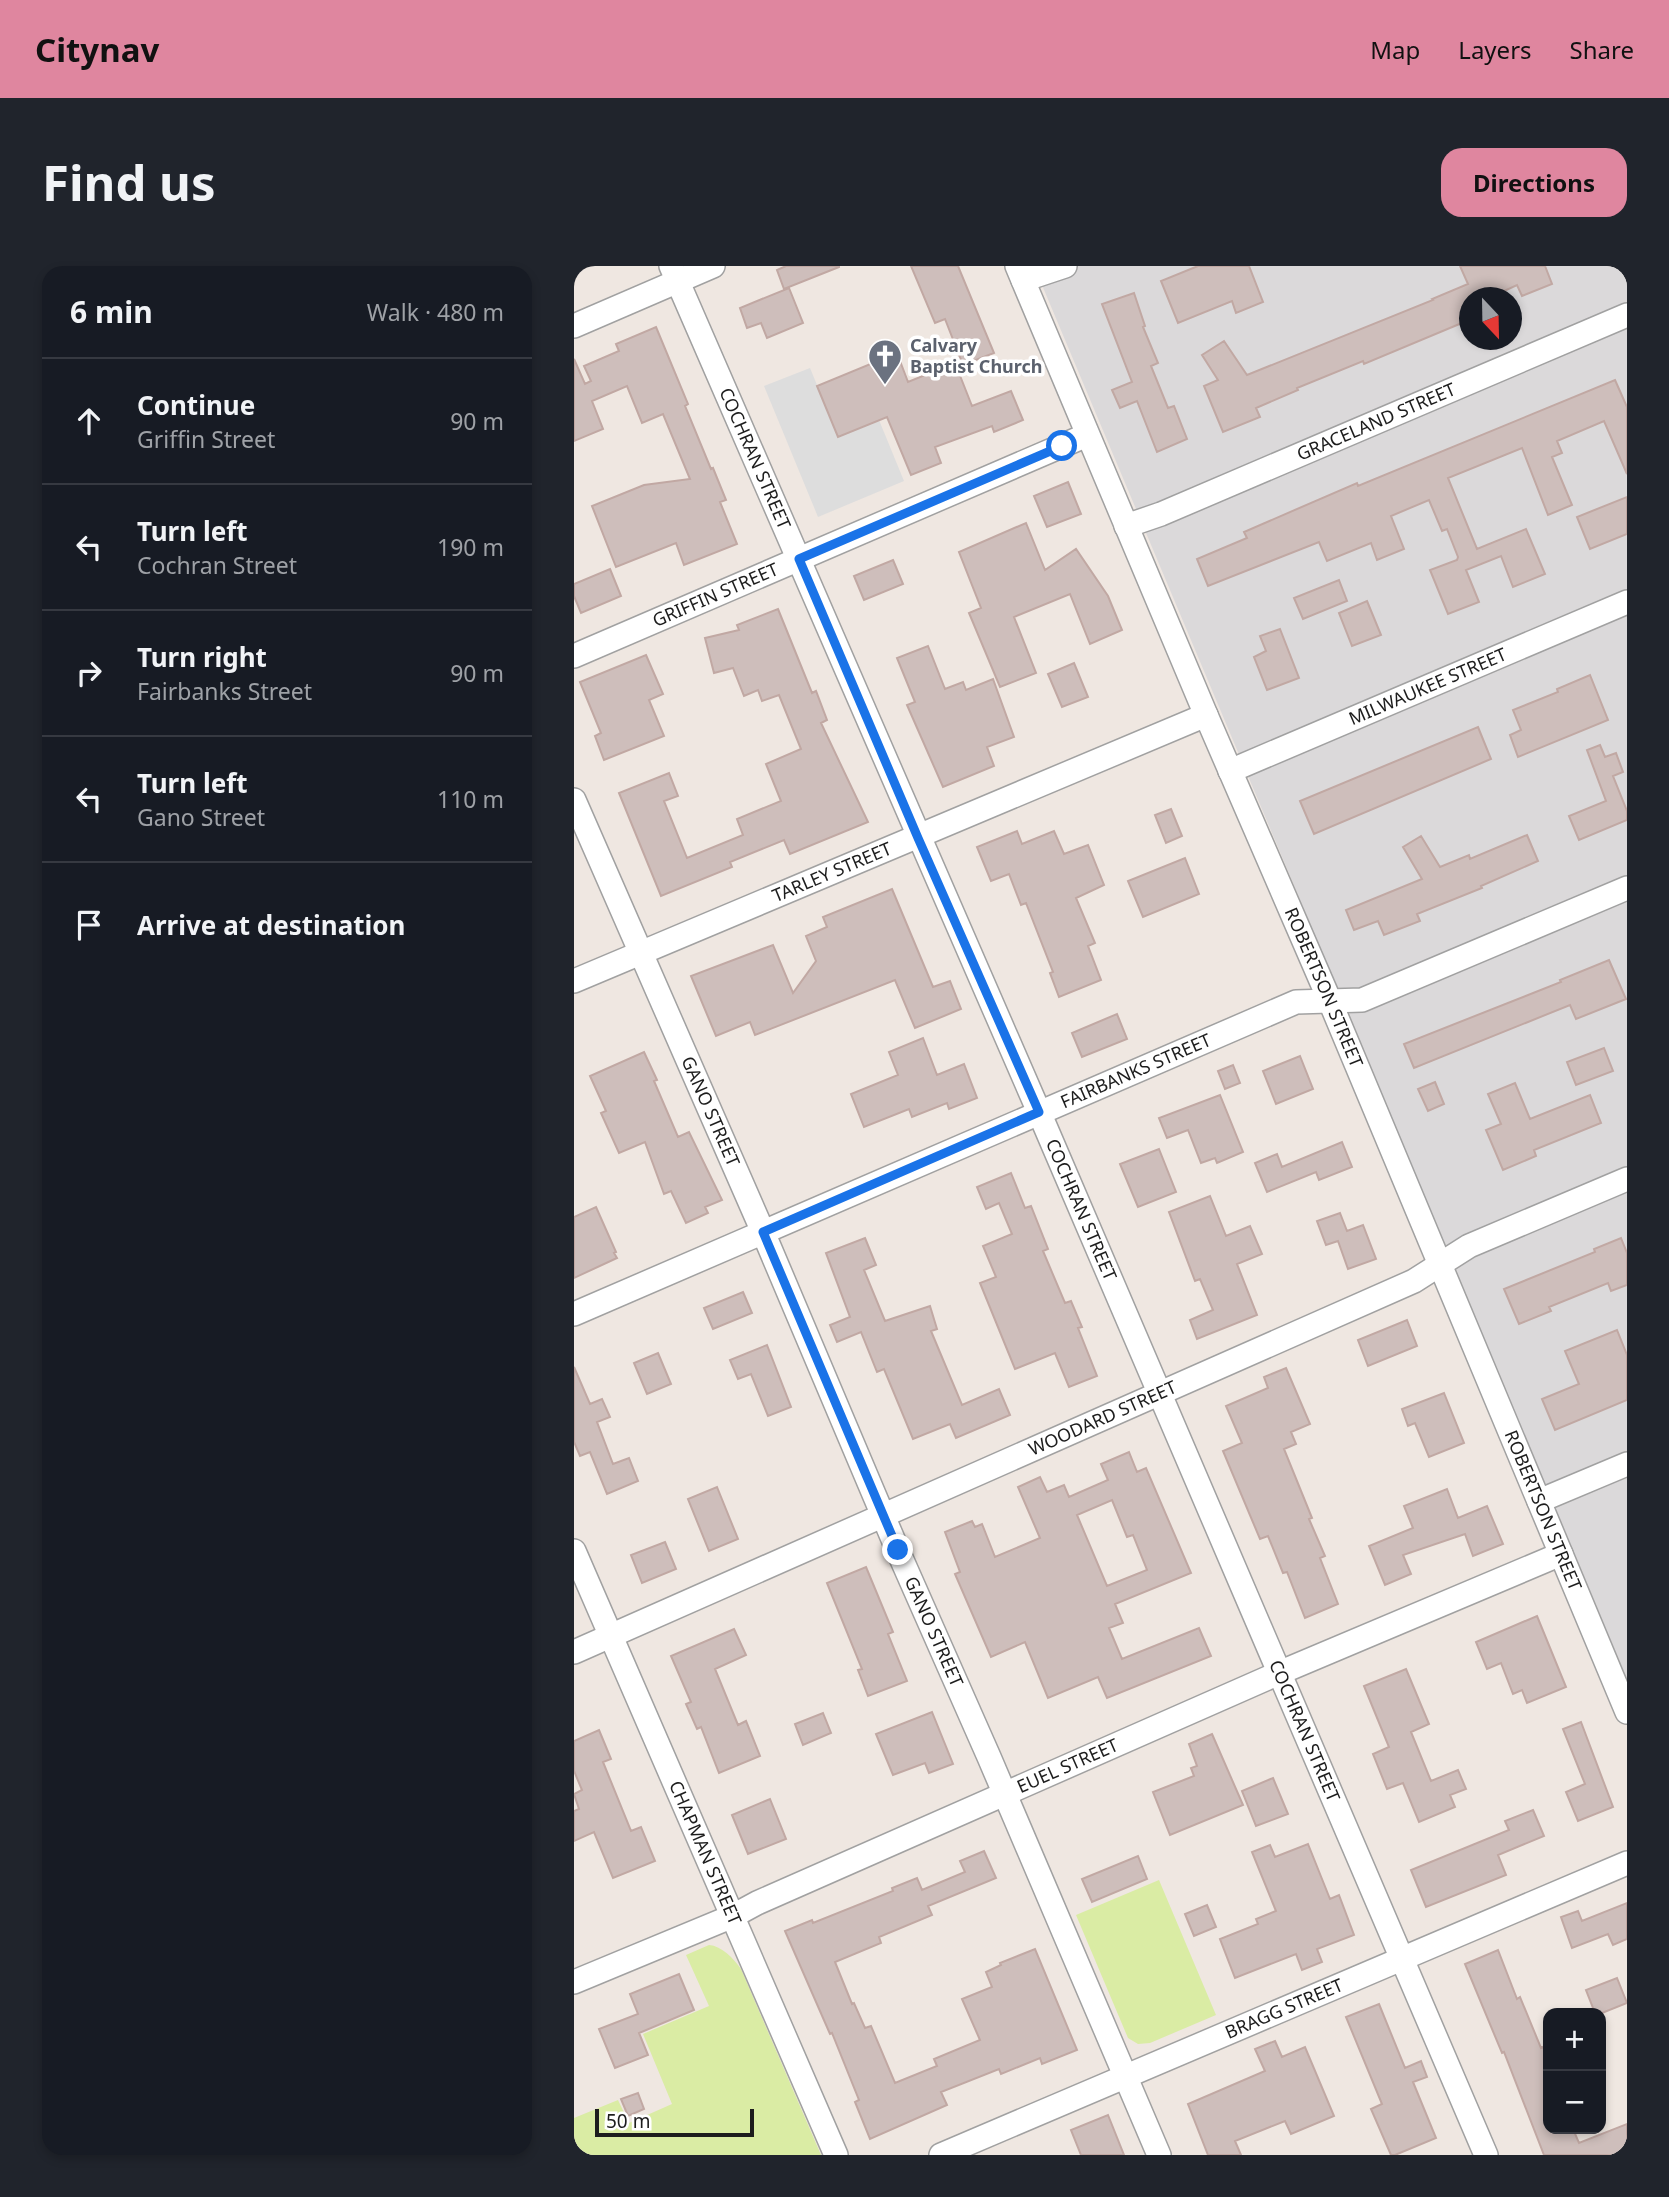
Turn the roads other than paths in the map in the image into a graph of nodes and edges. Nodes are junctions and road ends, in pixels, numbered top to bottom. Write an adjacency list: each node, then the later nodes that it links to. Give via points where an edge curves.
1 (713, 266): 4 (street)
2 (1065, 266): 3 (street)
3 (1020, 273): 7 (street, ROBERTSON STREET)
4 (674, 274): 6 (street); 9 (street, COCHRAN STREET)
5 (1627, 315): 8 (street, GRACELAND STREET)
6 (574, 326)
7 (1087, 435): 8 (street, ROBERTSON STREET); 9 (street, GRIFFIN STREET)
8 (1126, 526): 12 (street, ROBERTSON STREET)
9 (799, 559): 11 (street, GRIFFIN STREET); 15 (street, COCHRAN STREET)
10 (1627, 602): 13 (street, MILWAUKEE STREET)
11 (574, 656)
12 (1206, 715): 13 (street, ROBERTSON STREET); 15 (street, TARLEY STREET)
13 (1230, 771): 19 (street, ROBERTSON STREET)
14 (574, 800): 17 (street, GANO STREET)
15 (918, 838): 17 (street, TARLEY STREET); 20 (street, COCHRAN STREET)
16 (1627, 888): 19 (street, FAIRBANKS STREET, via 1362,1000)
17 (639, 953): 18 (street, TARLEY STREET); 22 (street, GANO STREET)
18 (574, 981)
19 (1329, 999): 20 (street, FAIRBANKS STREET, via 1296,1002); 23 (street, ROBERTSON STREET)
20 (1039, 1112): 22 (street, FAIRBANKS STREET); 25 (street, COCHRAN STREET)
21 (1627, 1179): 23 (street, WOODARD STREET, via 1469,1246)
22 (763, 1232): 24 (street, FAIRBANKS STREET); 28 (street, GANO STREET)
23 (1440, 1265): 25 (street, WOODARD STREET, via 1414,1281); 27 (street, ROBERTSON STREET)
24 (574, 1314)
25 (1160, 1393): 28 (street, WOODARD STREET); 33 (street, COCHRAN STREET)
26 (1627, 1464): 27 (street)
27 (1539, 1501): 30 (street, ROBERTSON STREET)
28 (882, 1515): 31 (street, WOODARD STREET); 35 (street, GANO STREET)
29 (574, 1551): 31 (street, CHAPMAN STREET)
30 (1561, 1554): 33 (street, EUEL STREET); 34 (street, ROBERTSON STREET)
31 (611, 1637): 32 (street, WOODARD STREET); 37 (street, CHAPMAN STREET)
32 (574, 1653)
33 (1279, 1673): 35 (street, EUEL STREET); 38 (street, COCHRAN STREET)
34 (1627, 1712)
35 (1005, 1794): 37 (street, EUEL STREET); 40 (street, GANO STREET)
36 (1627, 1863): 38 (street, BRAGG STREET)
37 (733, 1916): 39 (street, EUEL STREET); 41 (street, CHAPMAN STREET)
38 (1402, 1958): 40 (street, BRAGG STREET); 44 (street, COCHRAN STREET)
39 (574, 1982)
40 (1125, 2075): 42 (street, BRAGG STREET); 43 (street, GANO STREET)
41 (836, 2155)
42 (941, 2155)
43 (1159, 2155)
44 (1486, 2155)

